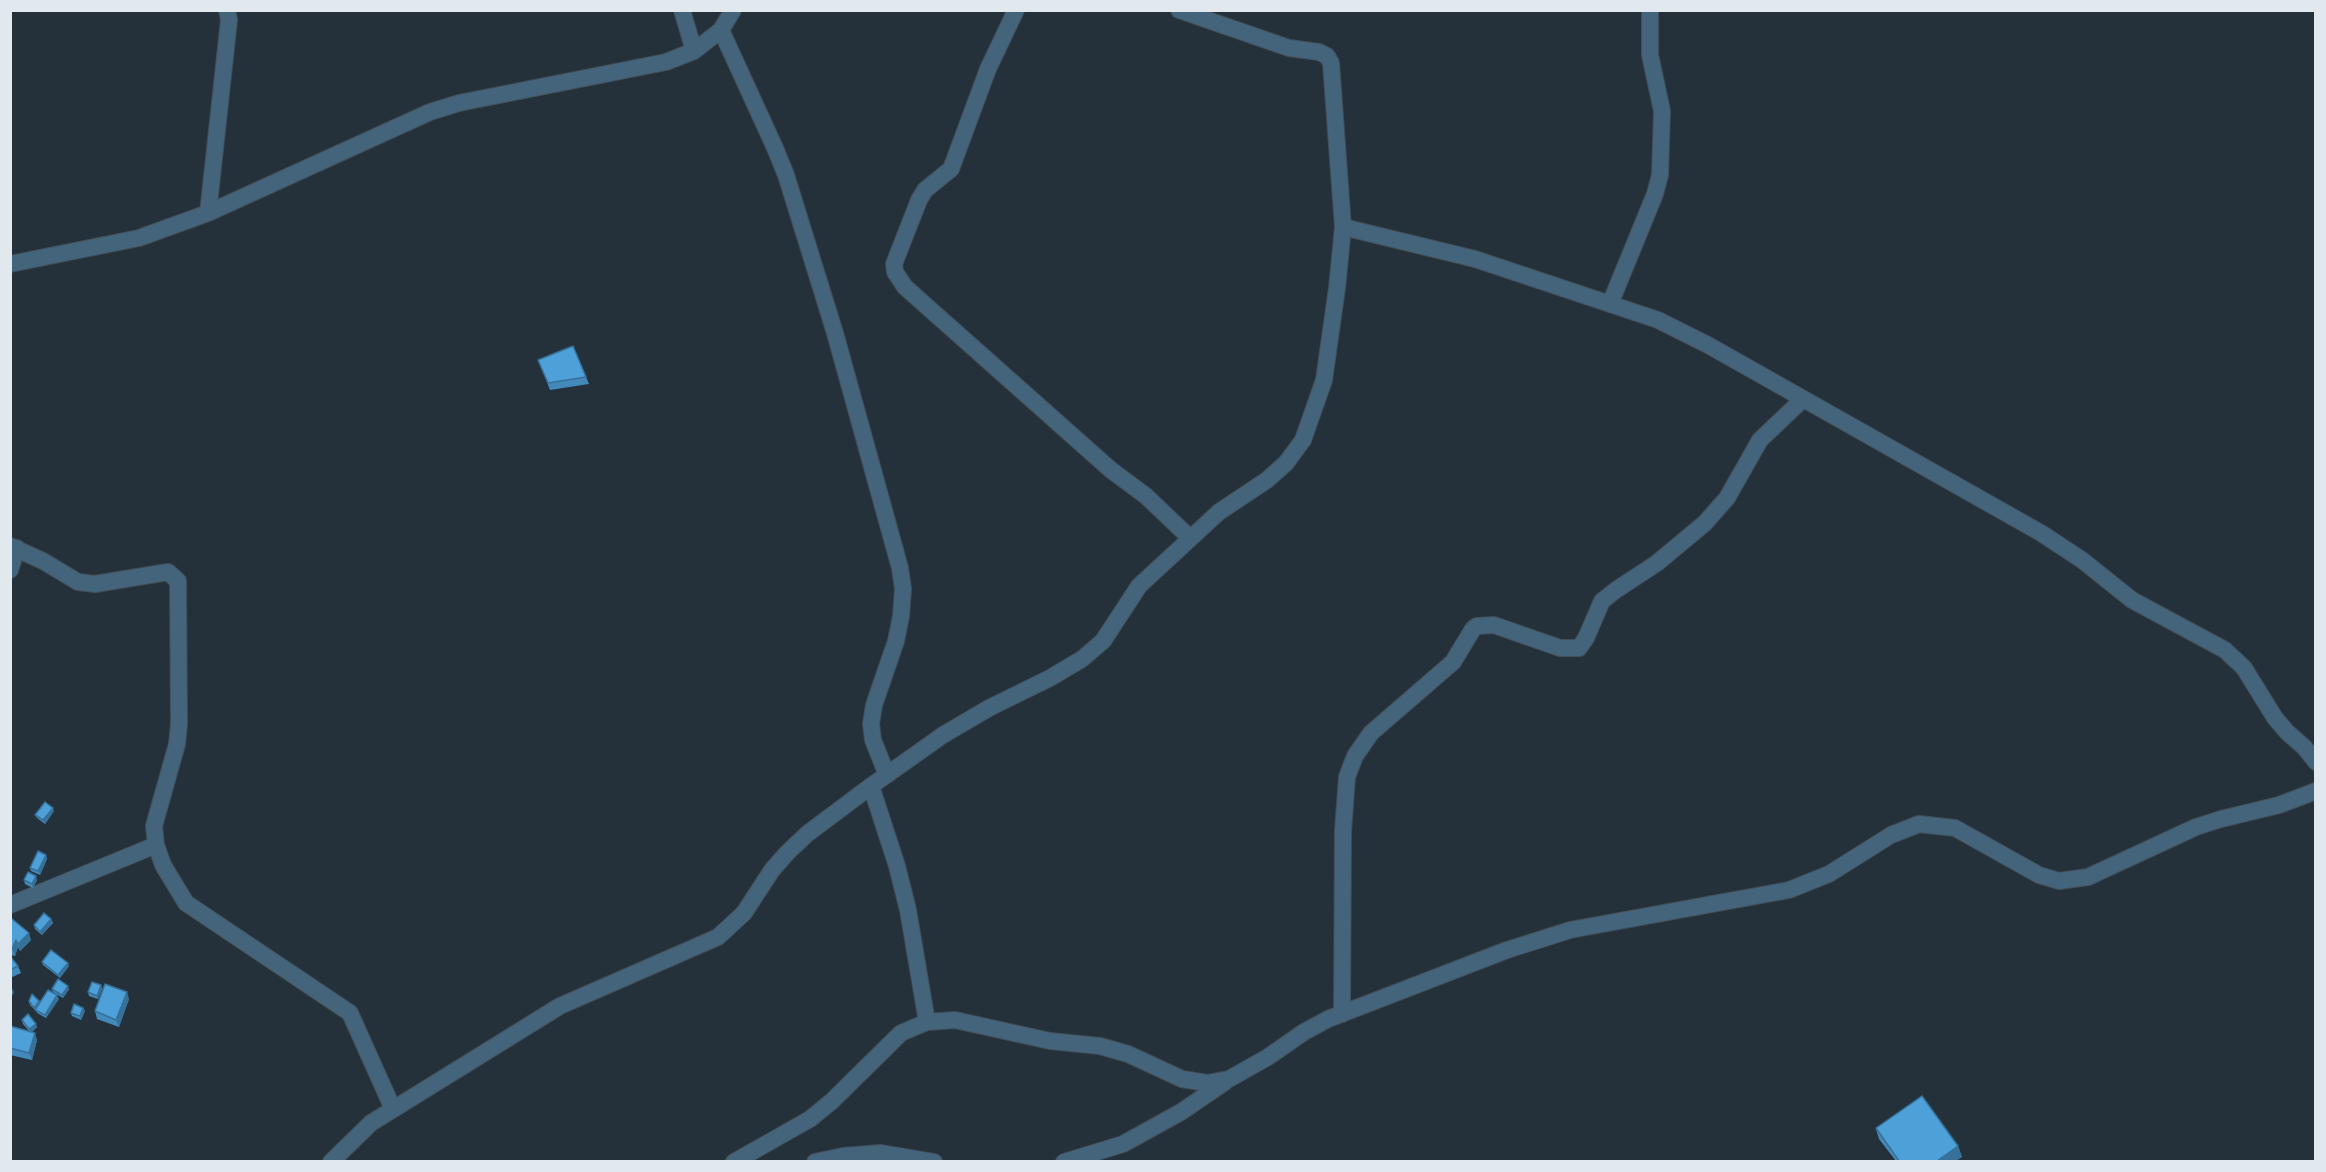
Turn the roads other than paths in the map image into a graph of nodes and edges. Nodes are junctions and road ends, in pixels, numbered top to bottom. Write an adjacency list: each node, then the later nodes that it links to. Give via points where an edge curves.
1 (227, 10): 10 (street)
2 (682, 10): 9 (street)
3 (733, 10): 8 (street)
4 (1016, 10): 15 (street, via 988,69 951,169 925,190 919,201 894,264 895,272 905,287)
5 (1179, 10): 7 (street)
6 (1650, 10): 13 (street, via 1650,56 1662,111 1660,175)
7 (1198, 14): 11 (street, via 1289,48 1327,56 1331,63)
8 (720, 30): 9 (street); 19 (street, via 786,175 835,333 900,568 901,616 871,724)
9 (694, 51): 10 (street, via 650,67 459,103 430,112)
10 (207, 213): 12 (street, via 139,238)
11 (1343, 227): 13 (street, via 1475,259); 15 (street, via 1324,380 1303,440 1267,480 1219,512)
12 (10, 264)
13 (1610, 304): 14 (street, via 1658,320)
14 (1802, 400): 18 (street, via 2041,533 2132,600 2224,650 2244,668 2275,718); 24 (street, via 1760,440 1727,498 1706,523 1602,602 1579,648 1560,648 1494,624 1477,626 1453,662 1366,741 1347,777)
15 (1190, 538): 19 (street, via 1139,586 1103,641 1082,659 943,735)
16 (14, 547): 17 (street); 22 (street, via 78,582 95,584 168,572 178,581 179,724 154,826)
17 (10, 570)
18 (2316, 762)
19 (887, 775): 20 (street)
20 (871, 786): 25 (street, via 900,877); 27 (street, via 786,854 744,913 718,938 560,1006)
21 (2316, 790): 24 (street, via 2279,806 2196,827 2088,878 2059,881 2039,875 1955,828 1919,824 1891,835 1829,874 1789,890 1570,930 1507,950)
22 (156, 844): 23 (street); 27 (street, via 163,865 186,903 350,1013)
23 (10, 905)
24 (1342, 1014): 26 (street, via 1304,1032)
25 (927, 1022): 26 (street, via 955,1020 1050,1041 1100,1046 1182,1080 1207,1083); 29 (street, via 901,1034 810,1119)
26 (1229, 1079): 32 (street, via 1124,1144)
27 (393, 1109): 28 (street, via 370,1123)
28 (331, 1161)
29 (734, 1161)
30 (815, 1161): 31 (street, via 881,1153)
31 (934, 1161)
32 (1064, 1161)

